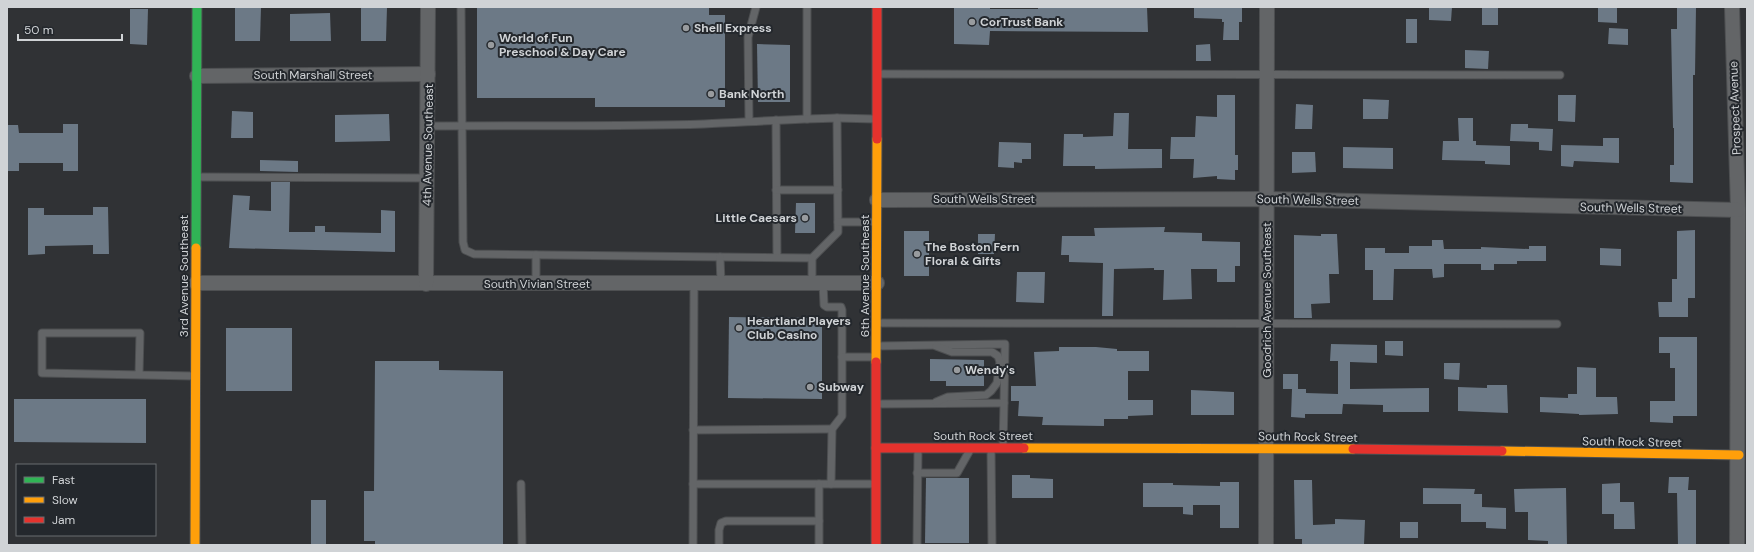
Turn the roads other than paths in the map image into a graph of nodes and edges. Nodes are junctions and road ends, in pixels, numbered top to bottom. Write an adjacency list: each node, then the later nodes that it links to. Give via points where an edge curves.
1 (197, 7): 13 (main road, 3rd Avenue Southeast)
2 (428, 7): 9 (street, 4th Avenue Southeast)
3 (461, 7): 20 (lane)
4 (756, 7): 18 (lane, via 748,36)
5 (806, 7): 15 (lane)
6 (877, 7): 10 (main road, 6th Avenue Southeast)
7 (1267, 7): 11 (street, Goodrich Avenue Southeast)
8 (1732, 7): 27 (street, Prospect Avenue)
9 (428, 74): 13 (street, South Marshall Street); 19 (street, 4th Avenue Southeast)
10 (876, 74): 11 (lane); 16 (main road, 6th Avenue Southeast)
11 (1266, 75): 12 (lane); 25 (street, Goodrich Avenue Southeast)
12 (1560, 75)
13 (197, 76): 21 (main road, 3rd Avenue Southeast)
14 (837, 118): 15 (lane); 16 (lane); 24 (lane)
15 (806, 119): 17 (lane)
16 (876, 119): 26 (main road, 6th Avenue Southeast)
17 (776, 120): 18 (lane); 23 (lane)
18 (749, 121): 20 (lane, via 703,124)
19 (428, 126): 20 (lane); 22 (street, 4th Avenue Southeast)
20 (462, 126): 30 (lane, via 465,250 474,254)
21 (196, 177): 22 (lane); 38 (main road, 3rd Avenue Southeast)
22 (427, 178): 39 (street, 4th Avenue Southeast)
23 (776, 190): 24 (lane); 32 (lane)
24 (838, 190): 28 (lane)
25 (1266, 199): 26 (street, South Wells Street); 27 (street, South Wells Street); 43 (street, Goodrich Avenue Southeast)
26 (877, 200): 29 (main road, 6th Avenue Southeast)
27 (1738, 210): 61 (street, Prospect Avenue)
28 (838, 222): 29 (lane); 33 (lane, via 838,232)
29 (877, 222): 37 (main road, 6th Avenue Southeast)
30 (536, 255): 31 (lane); 40 (lane)
31 (720, 257): 32 (lane); 35 (lane)
32 (777, 257): 33 (lane)
33 (812, 258): 36 (lane)
34 (694, 283): 35 (street, South Vivian Street); 40 (street, South Vivian Street); 54 (lane)
35 (721, 283): 36 (street, South Vivian Street)
36 (817, 283): 37 (street, South Vivian Street); 47 (lane, via 824,305 841,307 842,310)
37 (877, 283): 41 (main road, 6th Avenue Southeast)
38 (196, 284): 39 (street, South Vivian Street); 49 (main road, 3rd Avenue Southeast)
39 (426, 284): 40 (street, South Vivian Street)
40 (536, 284)
41 (876, 323): 43 (lane); 45 (main road, 6th Avenue Southeast)
42 (1557, 324): 43 (lane)
43 (1266, 325): 60 (street, Goodrich Avenue Southeast)
44 (931, 345): 45 (lane); 50 (lane, via 1005,344); 52 (lane, via 952,352 992,352 998,356 1000,362 997,383 986,395 948,396)
45 (876, 346): 46 (main road, 6th Avenue Southeast)
46 (876, 357): 47 (lane); 51 (main road, 6th Avenue Southeast)
47 (842, 358): 53 (lane, via 842,416)
48 (140, 375): 48 (lane, via 42,373 42,333 140,333); 49 (lane)
49 (196, 376): 69 (main road, 3rd Avenue Southeast)
50 (1004, 403): 52 (lane); 59 (lane)
51 (876, 404): 52 (lane); 55 (main road, 6th Avenue Southeast)
52 (932, 404)
53 (832, 429): 54 (lane); 66 (lane)
54 (693, 430): 64 (lane)
55 (876, 448): 56 (main road, South Rock Street); 67 (main road, 6th Avenue Southeast)
56 (918, 448): 57 (main road, South Rock Street); 62 (lane)
57 (972, 448): 58 (main road, South Rock Street); 62 (lane, via 957,473)
58 (991, 448): 59 (main road, South Rock Street); 76 (lane)
59 (1004, 448): 60 (main road, South Rock Street)
60 (1267, 448): 61 (main road, South Rock Street); 77 (street, Goodrich Avenue Southeast)
61 (1739, 455): 78 (street, Prospect Avenue)
62 (917, 473): 75 (lane)
63 (521, 484): 70 (lane)
64 (693, 484): 65 (lane); 71 (lane)
65 (819, 484): 66 (lane); 68 (lane)
66 (831, 484): 67 (lane)
67 (876, 484): 74 (main road, 6th Avenue Southeast)
68 (819, 521): 72 (lane, via 726,521 721,523); 73 (lane)
69 (195, 545)
70 (522, 545)
71 (693, 545)
72 (719, 545)
73 (819, 545)
74 (876, 545)
75 (917, 545)
76 (992, 545)
77 (1266, 545)
78 (1737, 545)

